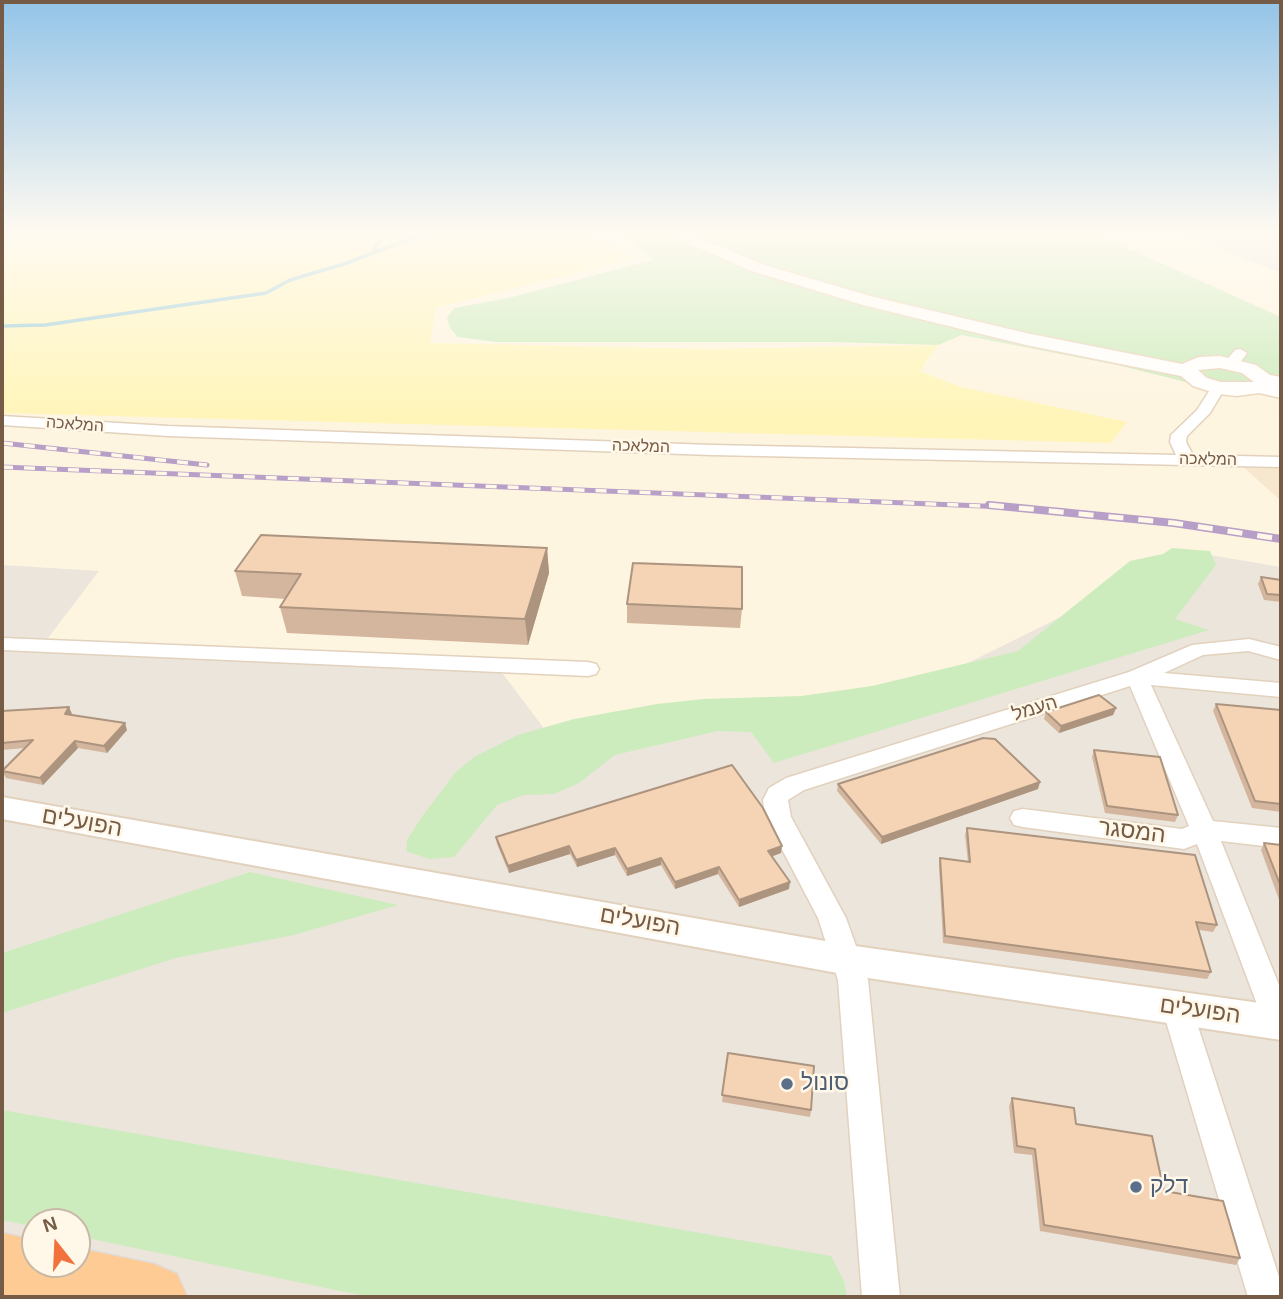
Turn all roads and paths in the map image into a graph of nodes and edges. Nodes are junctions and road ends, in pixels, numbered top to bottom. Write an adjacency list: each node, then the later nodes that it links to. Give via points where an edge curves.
1 (844, 295): 2 (main road, via 977,328)
2 (1190, 368): 3 (main road, via 1235,358); 4 (main road, via 1193,378)
3 (1268, 383): 4 (main road, via 1237,390); 5 (main road)
4 (1219, 388): 7 (street, via 1203,413 1179,435)
5 (1281, 392)
6 (2, 421): 7 (street, המלאכה, via 698,449)
7 (1188, 460): 8 (street, המלאכה)
8 (1281, 462)
9 (2, 643): 11 (street)
10 (1281, 654): 12 (street, via 1249,645 1199,649)
11 (588, 669)
12 (1137, 677): 13 (street, העמל); 16 (street); 18 (street, העמל, via 795,784 778,794 775,808 832,918)
13 (1281, 690)
14 (2, 808): 18 (street, הפועלים)
15 (1023, 818): 16 (street, המסגר, via 1184,839)
16 (1204, 830): 17 (street, המסגר); 20 (street)
17 (1281, 838)
18 (848, 960): 19 (street, הפועלים); 23 (street, via 856,995 867,1171)
19 (1177, 1008): 20 (street, הפועלים); 24 (street)
20 (1280, 1023)
21 (2, 1265): 22 (highway)
22 (154, 1297)
23 (881, 1297)
24 (1267, 1297)

